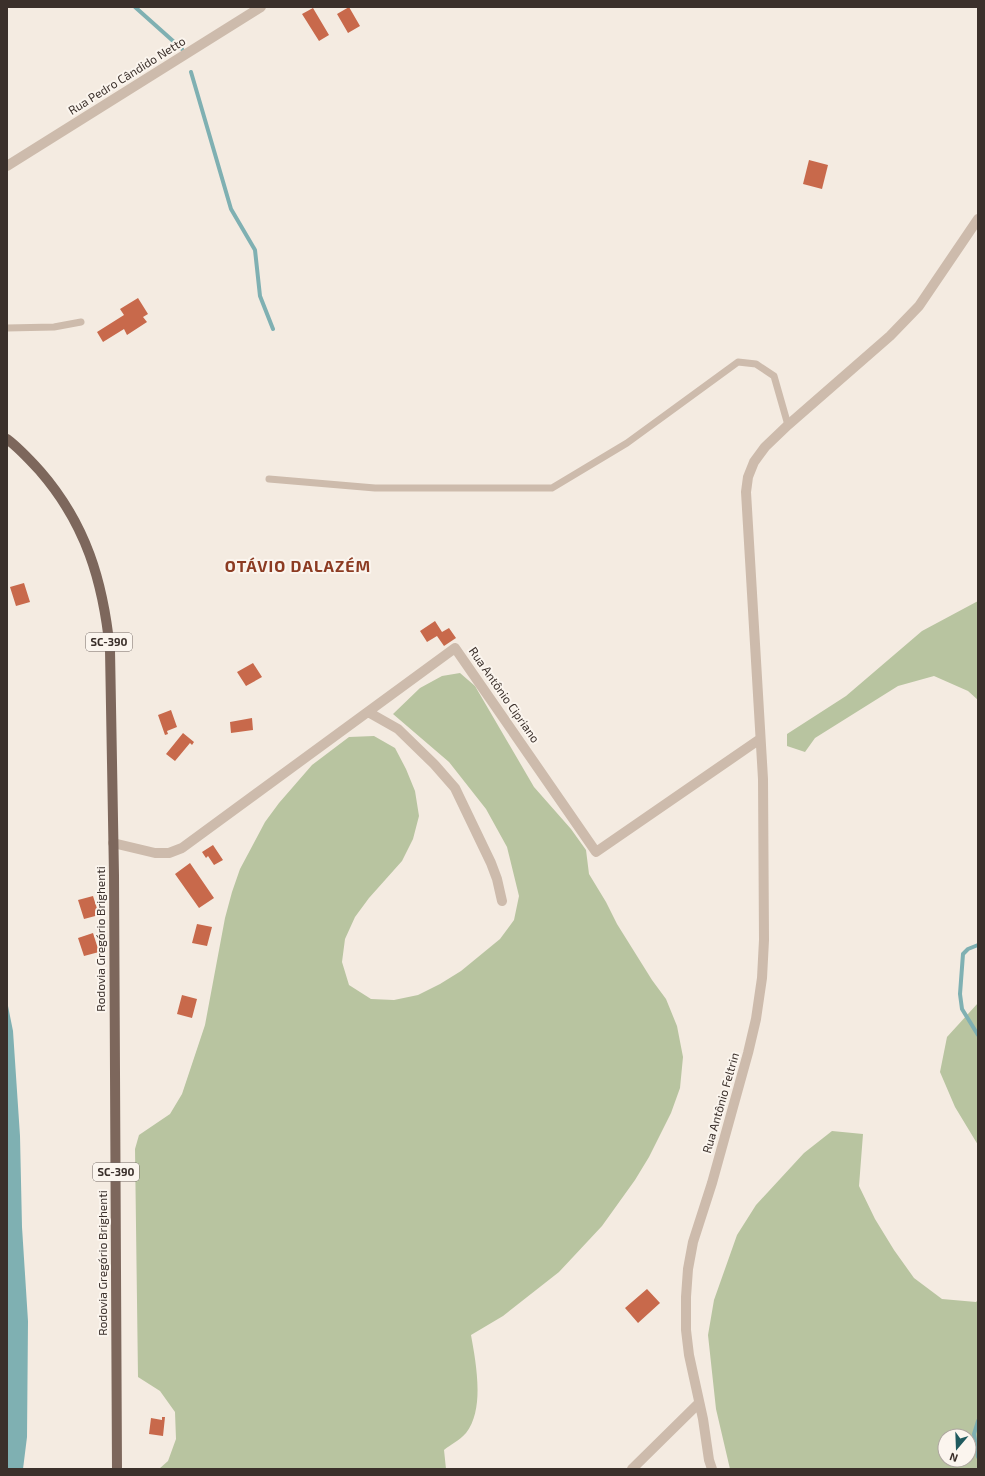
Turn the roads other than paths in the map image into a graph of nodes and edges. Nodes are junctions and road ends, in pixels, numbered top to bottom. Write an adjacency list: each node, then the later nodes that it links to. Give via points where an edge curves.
1 (261, 7): 2 (street, Rua Pedro Cândido Netto)
2 (7, 166)
3 (978, 219): 6 (street, Rua Antônio Feltrin, via 919,306 890,336)
4 (81, 322): 5 (lane, via 54,327)
5 (7, 328)
6 (788, 426): 8 (lane, via 774,376 756,364 738,362 627,443 552,488 375,488); 10 (street, Rua Antônio Feltrin, via 765,447 754,462 748,476 746,492)
7 (7, 439): 11 (main road, Rodovia Gregório Brighenti / SC-390, via 53,486 69,510 84,538 102,593 110,650)
8 (269, 479)
9 (368, 712): 10 (street, Rua Antônio Cipriano, via 455,648 596,852); 11 (street, Rua Antônio Cipriano, via 182,848 169,853 155,853); 12 (street, via 398,729 455,788 491,862)
10 (760, 739): 13 (street, Rua Antônio Feltrin, via 763,797 762,978 748,1053 693,1242 688,1269 686,1330)
11 (113, 844): 14 (main road, Rodovia Gregório Brighenti / SC-390)
12 (502, 901)
13 (699, 1403): 15 (street); 16 (street, Rua Antônio Feltrin)
14 (118, 1469)
15 (632, 1469)
16 (712, 1469)

